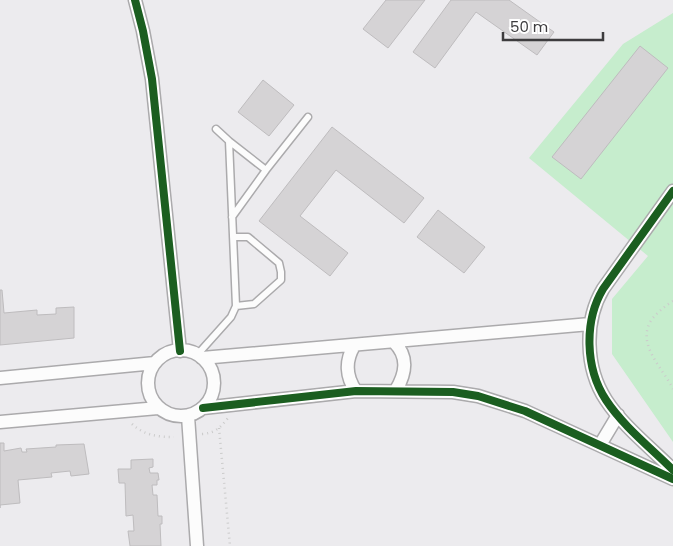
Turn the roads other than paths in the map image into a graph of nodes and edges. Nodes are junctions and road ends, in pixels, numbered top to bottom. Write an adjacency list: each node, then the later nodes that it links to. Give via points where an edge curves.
1 (135, 0): 13 (street, via 152,79)
2 (308, 117): 5 (lane)
3 (216, 129): 4 (lane)
4 (229, 141): 5 (lane); 7 (lane)
5 (266, 170): 7 (lane)
6 (673, 191): 10 (street, via 603,289)
7 (232, 217): 8 (lane)
8 (233, 237): 9 (lane); 9 (lane, via 248,237 280,263 282,272 280,280 254,304)
9 (236, 306): 14 (lane)
10 (590, 324): 11 (street); 21 (street, via 590,351 595,376 605,399)
11 (394, 342): 12 (street); 17 (street, via 405,366)
12 (354, 346): 14 (street); 18 (street, via 349,356 348,371)
13 (180, 351): 14 (street); 15 (street, via 164,355)
14 (200, 356): 20 (street, via 212,371 214,383 210,399)
15 (155, 363): 16 (street); 19 (street, via 149,374 148,386)
16 (0, 378)
17 (396, 390): 18 (street); 24 (street, via 453,392 488,399 544,418)
18 (356, 391): 20 (street)
19 (158, 408): 22 (street, via 170,414); 23 (street)
20 (203, 408): 22 (street)
21 (618, 415): 24 (street); 25 (street)
22 (188, 416): 27 (street)
23 (0, 422)
24 (600, 445): 26 (street)
25 (673, 470)
26 (673, 478)
27 (197, 546)

